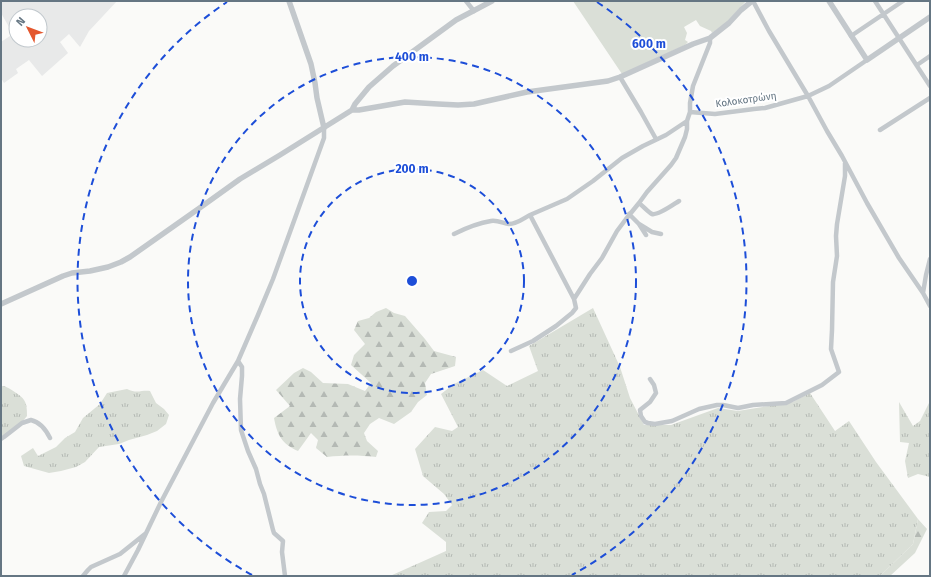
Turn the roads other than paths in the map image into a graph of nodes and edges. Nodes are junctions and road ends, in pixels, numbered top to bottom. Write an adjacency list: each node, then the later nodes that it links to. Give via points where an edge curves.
1 (289, 1): 24 (street, via 310,64)
2 (466, 1): 8 (street)
3 (492, 1): 8 (street)
4 (753, 1): 12 (street); 19 (street)
5 (829, 1): 11 (street)
6 (875, 1): 9 (street)
7 (903, 1): 9 (street)
8 (474, 11): 21 (street, via 456,20 392,66 369,87)
9 (883, 14): 11 (street); 13 (street)
10 (930, 17): 13 (street, Κολοκοτρώνη)
11 (852, 36): 15 (street)
12 (710, 38): 17 (street); 22 (street, via 693,86)
13 (899, 38): 15 (street, Κολοκοτρώνη); 16 (street)
14 (930, 56): 16 (street)
15 (867, 60): 19 (street, Κολοκοτρώνη, via 829,86)
16 (917, 65): 18 (street)
17 (620, 77): 21 (street, via 608,81 527,92 474,104 405,102); 26 (street)
18 (930, 86)
19 (808, 96): 22 (street, Κολοκοτρώνη, via 754,110 715,114); 27 (street)
20 (930, 98): 25 (street)
21 (352, 110): 24 (street)
22 (690, 112): 23 (street)
23 (687, 121): 26 (street); 29 (street, via 685,137 676,158)
24 (324, 128): 39 (street, via 240,179 121,262 63,276); 42 (street, via 324,138 273,279)
25 (880, 130)
26 (656, 139): 31 (street, via 622,158 566,199)
27 (845, 163): 37 (street, via 899,258); 43 (street, via 837,224 831,349 840,372 822,385 786,403 738,408 717,405 699,409 672,421 655,424 645,422 640,410 656,393)
28 (679, 201): 29 (street, via 655,214 651,214)
29 (639, 203): 30 (street)
30 (630, 214): 32 (street); 38 (street)
31 (530, 215): 33 (street, via 510,224 490,222); 38 (street)
32 (639, 224): 34 (street); 35 (street)
33 (454, 234)
34 (661, 234)
35 (646, 235)
36 (930, 260): 37 (street)
37 (923, 294): 40 (street)
38 (574, 298): 41 (street, via 576,308 572,313 533,341)
39 (1, 304)
40 (930, 306)
41 (511, 351)
42 (238, 362): 46 (street, via 213,403); 49 (street, via 242,367 241,430 264,494 272,530 282,542)
43 (650, 379)
44 (50, 438): 45 (street, via 37,422 31,420 22,423)
45 (1, 439)
46 (147, 532): 47 (street, via 120,554 91,567); 48 (street)
47 (83, 576)
48 (124, 576)
49 (285, 576)

